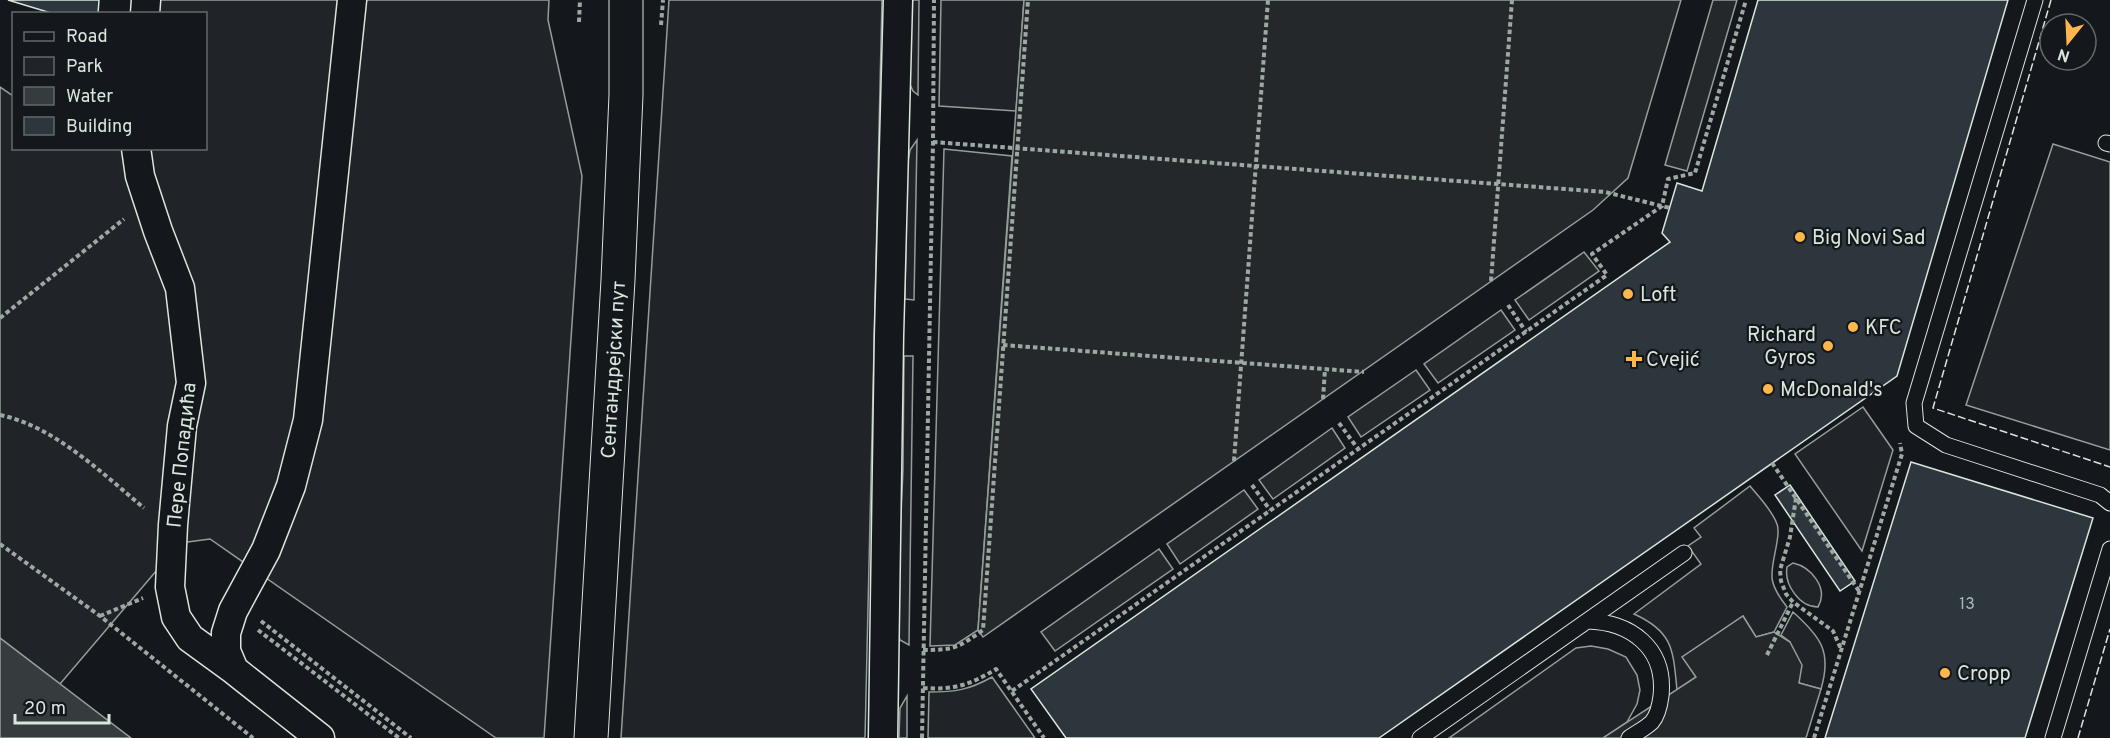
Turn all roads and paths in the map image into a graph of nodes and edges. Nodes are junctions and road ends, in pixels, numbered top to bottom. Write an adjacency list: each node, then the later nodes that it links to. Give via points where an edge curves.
1 (352, 0): 45 (street, via 308,420 291,486 266,549)
2 (580, 0): 11 (path)
3 (626, 0): 57 (main road, Сентандрејски пут, via 618,280)
4 (898, 0): 58 (street)
5 (934, 0): 12 (path)
6 (1028, 0): 13 (path)
7 (1268, 0): 15 (path)
8 (1512, 0): 16 (path)
9 (1746, 0): 18 (path, via 1695,173 1668,179)
10 (2035, 0): 37 (lane, via 1914,403 1916,426 1946,445 2100,495)
11 (579, 22)
12 (933, 142): 13 (path); 47 (path)
13 (1017, 148): 15 (path); 24 (path)
14 (136, 150): 17 (street, Пере Попадића)
15 (1256, 166): 16 (path); 25 (path)
16 (1498, 184): 18 (path, via 1605,192); 20 (path)
17 (148, 200): 22 (path); 39 (street, Пере Попадића, via 180,288 191,383 182,426)
18 (1662, 206): 19 (path); 23 (path, via 1592,254 1607,275)
19 (1670, 208)
20 (1491, 281)
21 (1508, 305): 23 (path)
22 (0, 318)
23 (1526, 332): 31 (path)
24 (1004, 345): 25 (path); 47 (path, via 983,630 950,650)
25 (1242, 362): 26 (path); 33 (path)
26 (1325, 369): 27 (path); 28 (path)
27 (1364, 372)
28 (1323, 399)
29 (0, 415): 39 (path, via 13,417 68,445 151,514)
30 (1340, 423): 31 (path)
31 (1358, 449): 38 (path)
32 (1902, 454): 43 (path)
33 (1234, 460)
34 (1772, 463): 36 (path)
35 (1252, 484): 38 (path)
36 (1796, 498): 43 (path); 44 (path, via 1780,570 1786,594)
37 (2110, 503)
38 (1270, 510): 52 (path)
39 (173, 525): 50 (street, Пере Попадића, via 170,586 176,617 190,638)
40 (0, 544): 53 (path, via 100,616)
41 (2110, 549): 64 (lane)
42 (1684, 553): 46 (lane)
43 (1859, 591): 48 (path)
44 (1793, 602): 48 (path, via 1833,631); 49 (path)
45 (235, 607): 50 (street, via 226,633 225,651); 55 (path); 56 (path)
46 (1587, 621): 61 (lane); 62 (lane, via 1616,624 1631,632 1642,640 1659,668 1660,703 1653,721)
47 (923, 650): 51 (path)
48 (1841, 650): 63 (path)
49 (1767, 655)
50 (234, 670): 54 (street, Пере Попадића)
51 (923, 688): 52 (path, via 962,686 996,669); 59 (path)
52 (1012, 691): 60 (path)
53 (253, 738)
54 (320, 738)
55 (399, 738)
56 (411, 738)
57 (591, 738)
58 (883, 738)
59 (922, 738)
60 (1044, 738)
61 (1420, 738)
62 (1629, 738)
63 (1814, 738)
64 (2053, 738)

